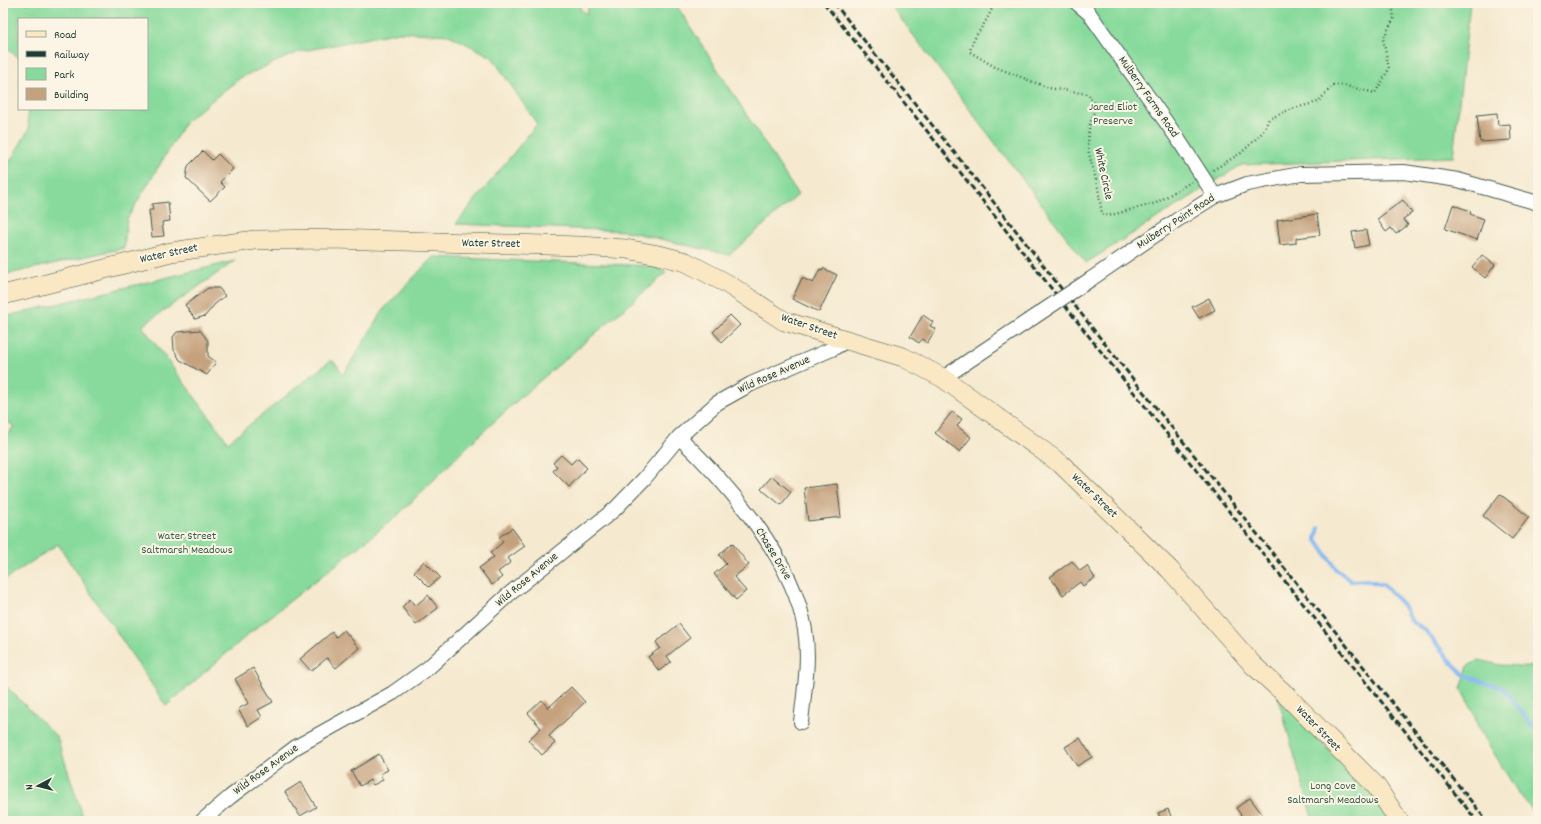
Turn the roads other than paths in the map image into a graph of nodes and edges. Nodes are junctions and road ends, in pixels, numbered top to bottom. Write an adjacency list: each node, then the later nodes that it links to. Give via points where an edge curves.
1 (1077, 3): 2 (street, Mulberry Farms Road, via 1089,13)
2 (1215, 196): 3 (street, Mulberry Point Road, via 1247,184 1301,174 1404,172 1458,180); 6 (street, Mulberry Point Road, bridge)
3 (1538, 202)
4 (3, 295): 5 (main road, Water Street, via 171,252 255,240 333,239 580,246 626,249 686,262 726,283 784,321)
5 (848, 340): 6 (main road, Water Street, via 903,357); 7 (street, Wild Rose Avenue, via 733,393 707,411)
6 (944, 378): 10 (main road, Water Street, via 1061,464 1170,570 1253,665 1376,786)
7 (679, 437): 8 (street, Chasse Drive, via 758,528 787,575 805,630 806,670); 9 (street, Wild Rose Avenue, via 615,509 508,596 428,668 393,693 292,750)
8 (801, 722)
9 (202, 821)
10 (1399, 821)

